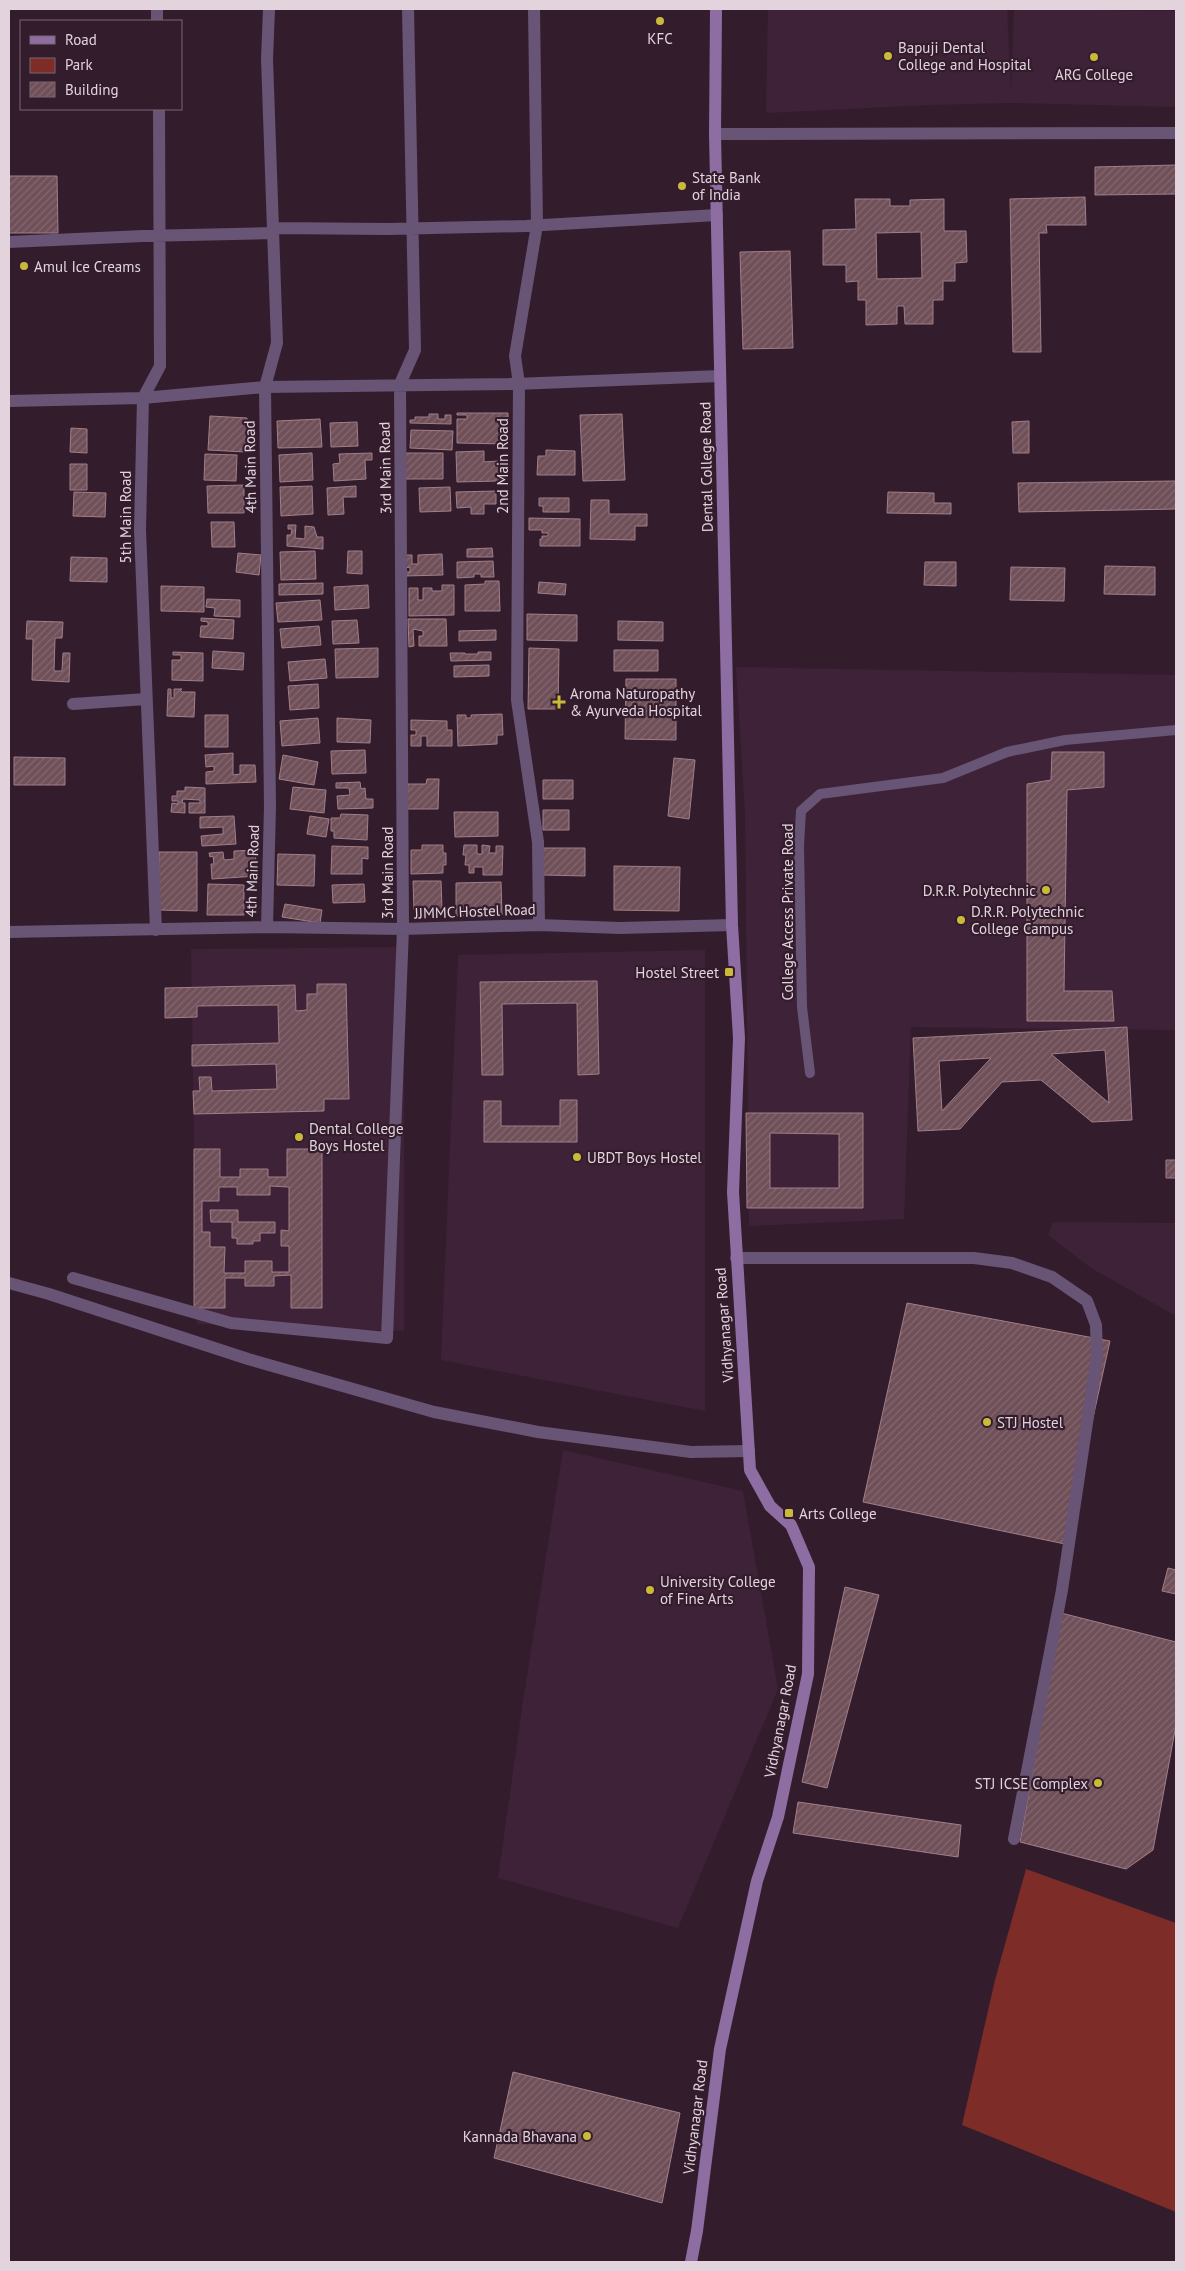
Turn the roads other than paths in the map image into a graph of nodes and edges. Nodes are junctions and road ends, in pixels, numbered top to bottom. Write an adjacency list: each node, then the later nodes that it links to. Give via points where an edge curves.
1 (269, 9): 10 (street, 4th Main Road, via 267,60)
2 (408, 9): 11 (street, 3rd Main Road)
3 (534, 9): 9 (street, 2nd Main Road)
4 (716, 9): 7 (street, Dental College Road)
5 (159, 110): 12 (street, 5th Main Road)
6 (1176, 133): 7 (street)
7 (715, 134): 8 (street, Dental College Road)
8 (717, 215): 9 (street); 14 (street, Dental College Road)
9 (537, 225): 11 (street); 16 (street, 2nd Main Road, via 515,356)
10 (274, 228): 11 (street); 12 (street, via 274,233); 17 (street, 4th Main Road, via 277,343)
11 (413, 229): 15 (street, 3rd Main Road, via 415,350)
12 (160, 235): 13 (street); 18 (street, 5th Main Road, via 160,366)
13 (9, 242)
14 (720, 376): 16 (street); 24 (street, Dental College Road)
15 (400, 384): 16 (street); 17 (street); 27 (street, 3rd Main Road)
16 (519, 384): 23 (street, 2nd Main Road, via 517,700 538,842)
17 (265, 387): 18 (street); 25 (street, 4th Main Road, via 270,806)
18 (143, 398): 19 (street); 20 (street, 5th Main Road, via 140,530)
19 (9, 401)
20 (146, 699): 21 (street); 26 (street, 5th Main Road)
21 (73, 704)
22 (1176, 730): 29 (lane, College Access Private Road, via 1065,740 1007,752 943,778 820,794 802,810 799,846 802,1007)
23 (539, 925): 24 (street, JJMMC Hostel Road, via 620,928); 27 (street, JJMMC Hostel Road)
24 (732, 925): 30 (street, Vidhyanagar Road, via 739,1038 733,1192)
25 (267, 927): 26 (street, JJMMC Hostel Road); 27 (street, JJMMC Hostel Road)
26 (156, 930): 28 (street, JJMMC Hostel Road)
27 (403, 930): 31 (street, 3rd Main Road, via 387,1338 231,1323)
28 (9, 932)
29 (810, 1072)
30 (736, 1258): 33 (street, Vidhyanagar Road); 34 (street, via 974,1258 1012,1263 1052,1277 1087,1301 1096,1325 1097,1356 1062,1590)
31 (73, 1278)
32 (9, 1283): 33 (street, via 248,1359 434,1412 538,1432 691,1452)
33 (749, 1450): 35 (street, Vidhyanagar Road, via 750,1470 770,1506 791,1525 809,1567 808,1674 778,1817 757,1881 720,2048)
34 (1014, 1839)
35 (691, 2262)

